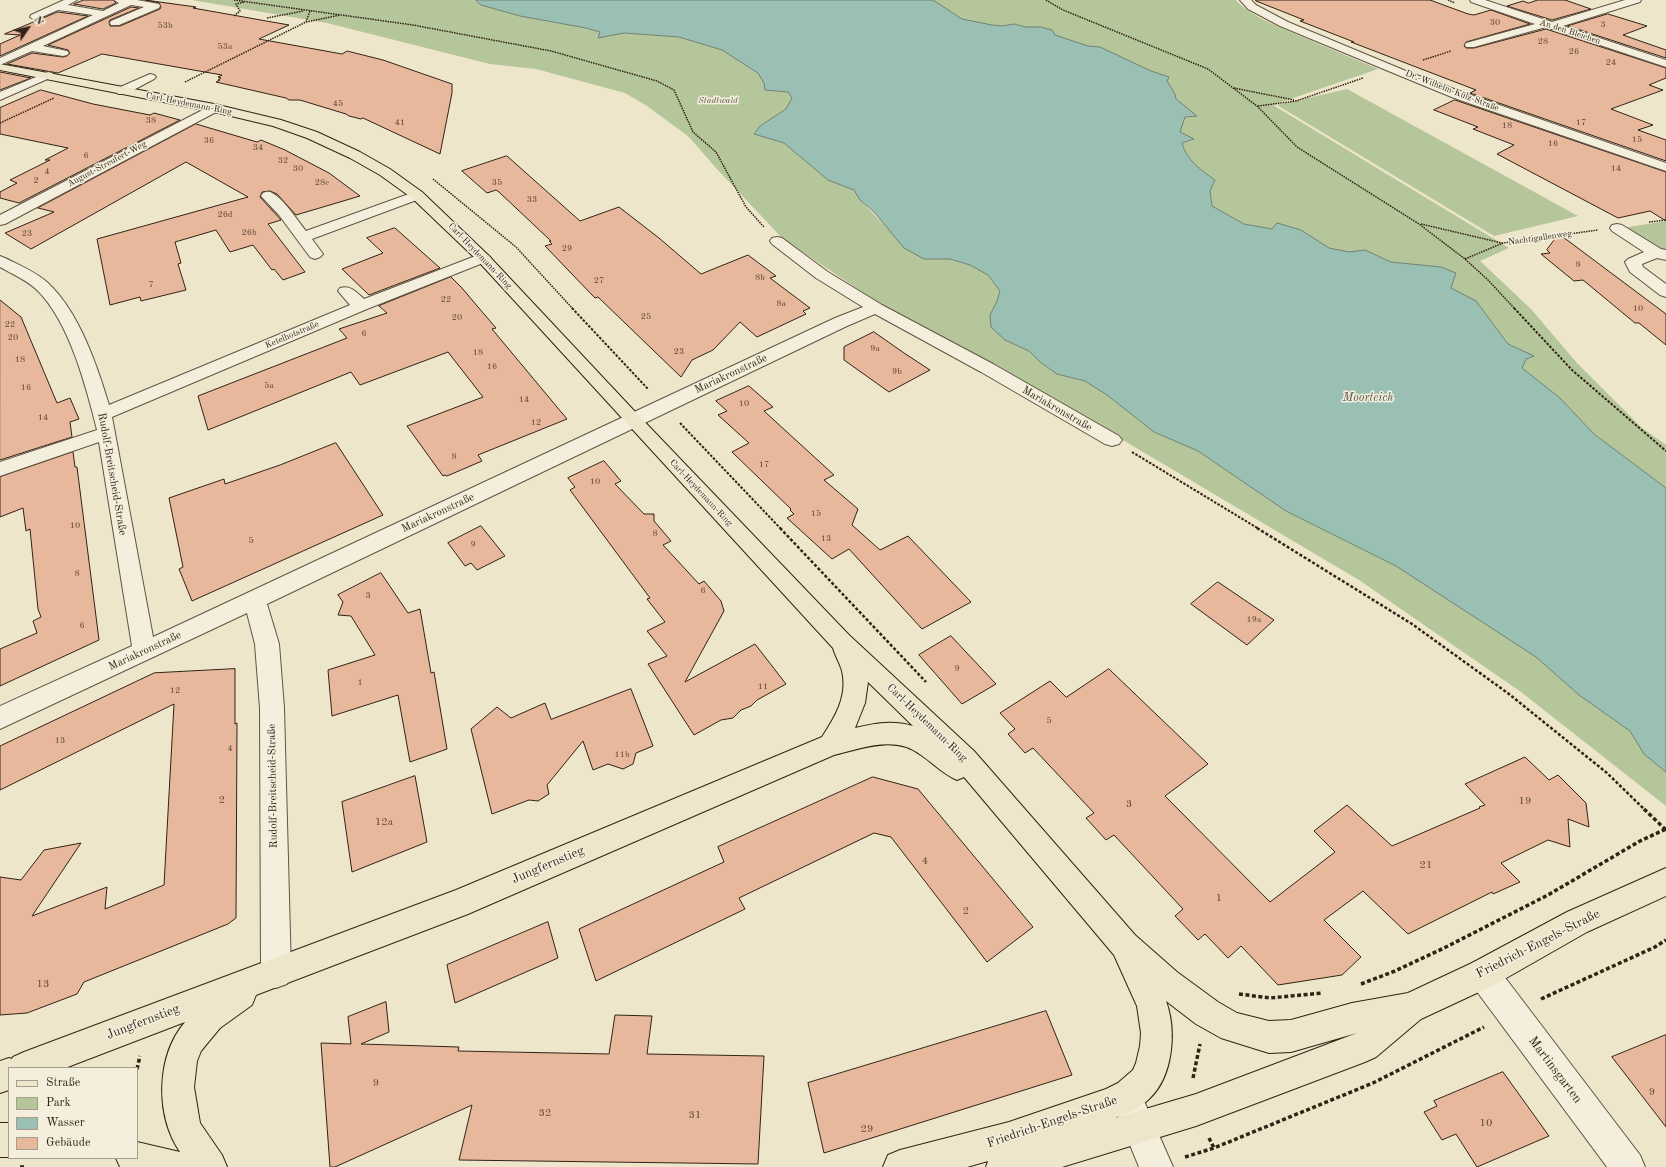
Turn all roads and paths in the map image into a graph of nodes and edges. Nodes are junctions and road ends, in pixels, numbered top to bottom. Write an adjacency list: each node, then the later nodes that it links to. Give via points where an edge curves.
1 (73, 0): 10 (street)
2 (119, 0): 8 (street)
3 (234, 0): 9 (path)
4 (1046, 0): 32 (path, via 1063,10 1208,69)
5 (1245, 0): 28 (street, Dr.-Wilhelm-Külz-Straße, via 1252,7 1284,24)
6 (1475, 0): 19 (street, An den Bleichen)
7 (1636, 0): 19 (street)
8 (130, 2): 13 (street); 20 (street, via 155,6)
9 (248, 2): 11 (path); 15 (path, via 236,4 240,11)
10 (58, 7): 13 (street); 16 (street)
11 (305, 10): 12 (path); 17 (path)
12 (310, 11): 14 (path); 18 (path)
13 (104, 14): 22 (street)
14 (342, 15): 18 (path); 48 (path, via 551,50 657,81 674,90 693,132 716,152 746,207)
15 (234, 16)
16 (35, 17)
17 (267, 18)
18 (306, 22): 31 (path)
19 (1548, 25): 21 (street); 26 (street, An den Bleichen)
20 (107, 27)
21 (1470, 45): 24 (path)
22 (33, 48): 23 (street); 25 (street)
23 (63, 53)
24 (1420, 61)
25 (0, 62)
26 (1666, 64)
27 (0, 67): 29 (main road, Carl-Heydemann-Ring)
28 (1392, 69): 36 (path); 40 (street, Dr.-Wilhelm-Külz-Straße, via 1458,95)
29 (48, 75): 33 (main road, Carl-Heydemann-Ring); 35 (street)
30 (150, 77): 33 (street)
31 (181, 83)
32 (1234, 88): 36 (path); 37 (path)
33 (122, 91): 38 (main road, Carl-Heydemann-Ring)
34 (59, 95): 39 (path)
35 (0, 96)
36 (1296, 101): 37 (path)
37 (1257, 106): 45 (path, via 1297,146)
38 (214, 108): 41 (main road, Carl-Heydemann-Ring, via 312,135 355,155); 44 (street, August-Streufert-Weg)
39 (0, 123)
40 (1666, 167)
41 (417, 195): 47 (street); 52 (main road, Carl-Heydemann-Ring)
42 (268, 196): 47 (street, via 284,212)
43 (1666, 220): 46 (path, Nachtigallenweg)
44 (0, 221)
45 (1419, 224): 49 (path); 53 (path)
46 (1617, 228): 49 (path, Nachtigallenweg); 51 (street)
47 (302, 237): 50 (street)
48 (777, 241): 58 (street, Mariakronstraße, via 822,276)
49 (1503, 243): 53 (path, Nachtigallenweg)
50 (315, 254)
51 (1661, 254): 56 (street, via 1633,262 1636,268)
52 (483, 258): 57 (street, Ketelhotstraße); 60 (main road, Carl-Heydemann-Ring)
53 (1465, 259): 63 (path, via 1572,370)
54 (0, 261): 59 (street, Rudolf-Breitscheid-Straße, via 41,286 55,303 76,337)
55 (346, 291): 57 (street)
56 (1666, 292)
57 (362, 306): 59 (street, Ketelhotstraße)
58 (876, 308): 60 (street, Mariakronstraße); 62 (street, Mariakronstraße)
59 (103, 414): 61 (street, Rudolf-Breitscheid-Straße)
60 (633, 421): 65 (street, Mariakronstraße); 66 (main road, Carl-Heydemann-Ring)
61 (107, 433): 64 (street); 67 (street, Rudolf-Breitscheid-Straße)
62 (1112, 440): 71 (path, via 1412,624 1509,694 1607,773)
63 (1666, 451)
64 (0, 469)
65 (255, 600): 67 (street, Mariakronstraße); 76 (street, Rudolf-Breitscheid-Straße, via 267,644 272,708)
66 (841, 642): 69 (main road, Carl-Heydemann-Ring, via 855,675 855,691 849,715); 70 (main road, Carl-Heydemann-Ring, via 965,759)
67 (144, 651): 68 (street, Mariakronstraße)
68 (0, 718)
69 (831, 745): 70 (main road, Carl-Heydemann-Ring, via 890,732 914,737 936,751); 76 (main road, Jungfernstieg, via 458,904)
70 (1007, 809): 74 (main road, Carl-Heydemann-Ring)
71 (1666, 829): 77 (path, via 1640,841 1548,895 1444,948)
72 (1666, 882): 75 (main road, Friedrich-Engels-Straße, via 1577,922)
73 (1666, 940): 82 (path, via 1656,947)
74 (1124, 945): 81 (main road, Friedrich-Engels-Straße, via 1166,983); 84 (main road, Friedrich-Engels-Straße, via 1156,1014 1158,1035 1156,1050 1144,1081)
75 (1482, 974): 80 (main road, Friedrich-Engels-Straße); 82 (street, Martinsgarten)
76 (270, 976): 83 (main road, Jungfernstieg); 89 (main road, Jungfernstieg, via 209,1017 190,1040 181,1061 178,1087 184,1129)
77 (1360, 984)
78 (1235, 993): 79 (path, via 1248,997 1282,999)
79 (1324, 993)
80 (1410, 1008): 81 (main road, Friedrich-Engels-Straße, via 1352,1018 1291,1036 1269,1037 1232,1027); 85 (main road, Friedrich-Engels-Straße, via 1365,1046)
81 (1206, 1013): 85 (path, via 1193,1077)
82 (1512, 1013): 85 (path, via 1373,1083 1214,1148); 93 (street, Martinsgarten)
83 (27, 1067)
84 (1126, 1096): 86 (street); 90 (main road, Friedrich-Engels-Straße, via 1001,1141)
85 (1196, 1110): 86 (main road, Friedrich-Engels-Straße)
86 (1139, 1128): 91 (main road, Friedrich-Engels-Straße); 92 (street)
87 (138, 1159): 88 (main road)
88 (175, 1167)
89 (210, 1167)
90 (900, 1167)
91 (1002, 1167)
92 (1156, 1167)
93 (1628, 1167)

